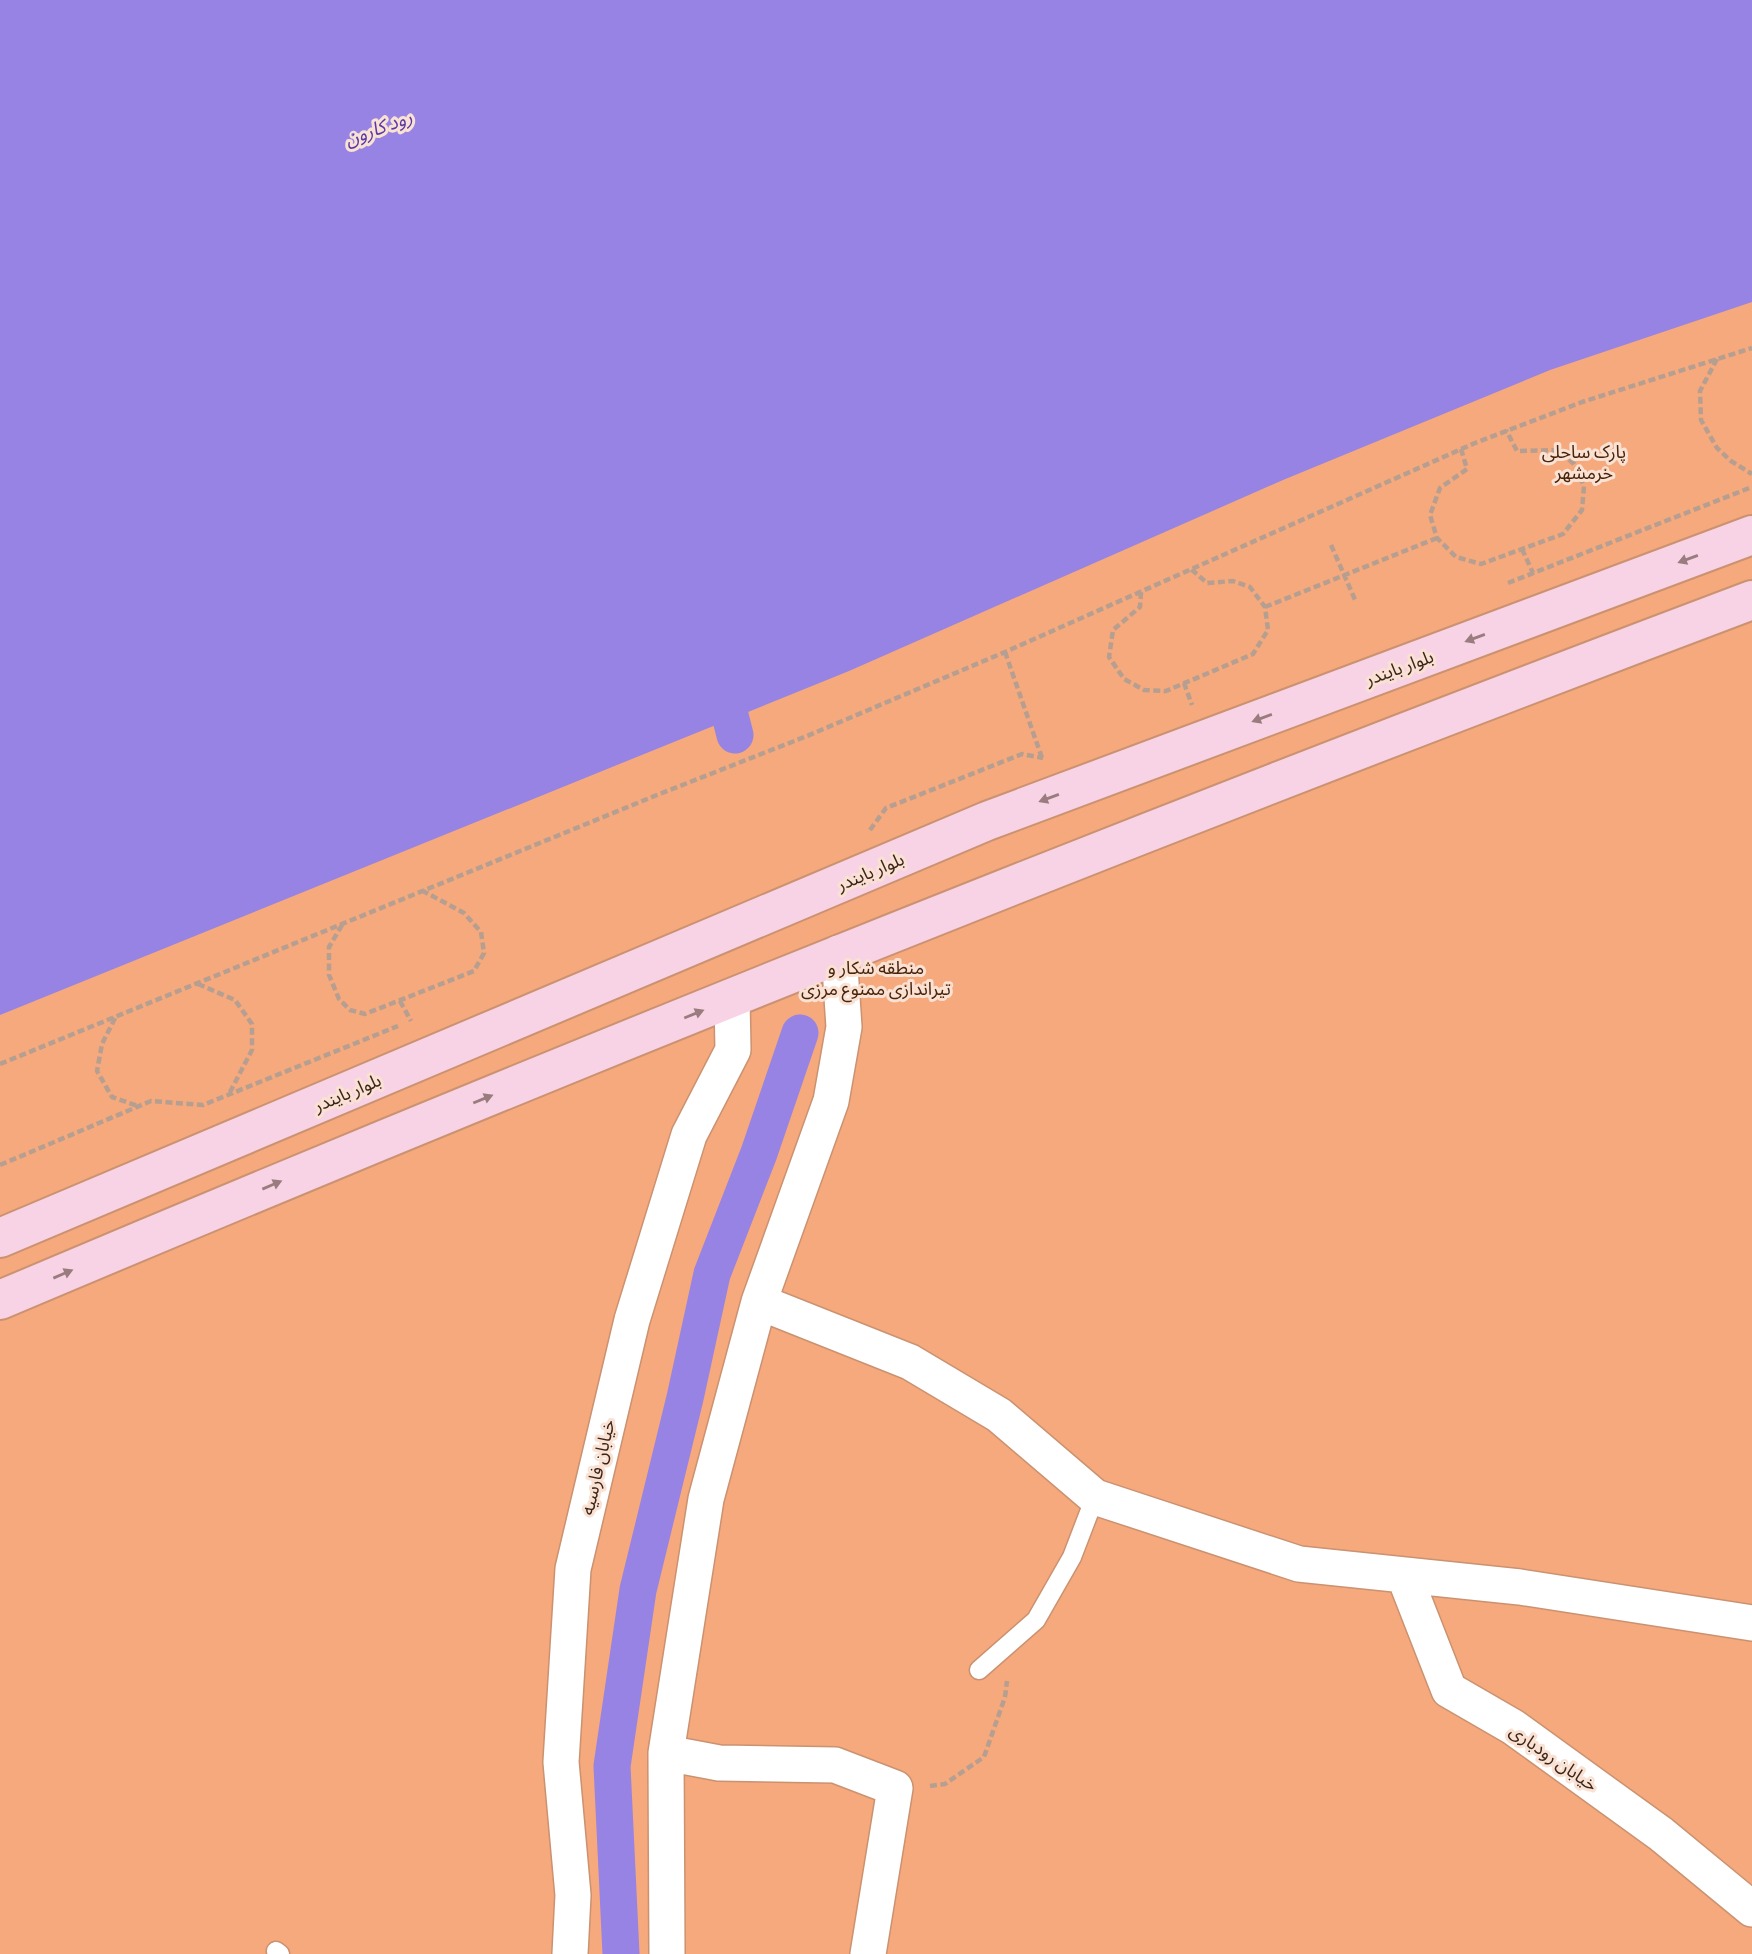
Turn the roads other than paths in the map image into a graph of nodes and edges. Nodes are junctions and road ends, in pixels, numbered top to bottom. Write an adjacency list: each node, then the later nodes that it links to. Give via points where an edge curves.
1 (1752, 535): 5 (street, بلوار بایندر, one-way to 5, via 987,821)
2 (1752, 600): 3 (street)
3 (839, 953): 4 (street); 7 (street, via 844,1027 831,1101)
4 (732, 999): 6 (street, one-way to 4, via 347,1153); 14 (street, خیابان فارسیه, via 733,1050 689,1135 640,1294 573,1569 561,1762 573,1895)
5 (0, 1238)
6 (0, 1300)
7 (759, 1302): 8 (street, via 910,1362 999,1415); 12 (street, via 706,1499)
8 (1095, 1497): 9 (street, via 1299,1564); 11 (lane, via 1072,1557 1036,1620)
9 (1404, 1575): 10 (street, via 1520,1587); 13 (street, خیابان رودباری, via 1449,1689 1524,1735 1661,1834)
10 (1752, 1623)
11 (979, 1670)
12 (666, 1753): 15 (street); 16 (street, via 719,1763 835,1765 895,1788)
13 (1752, 1909)
14 (570, 1954)
15 (667, 1954)
16 (868, 1954)

